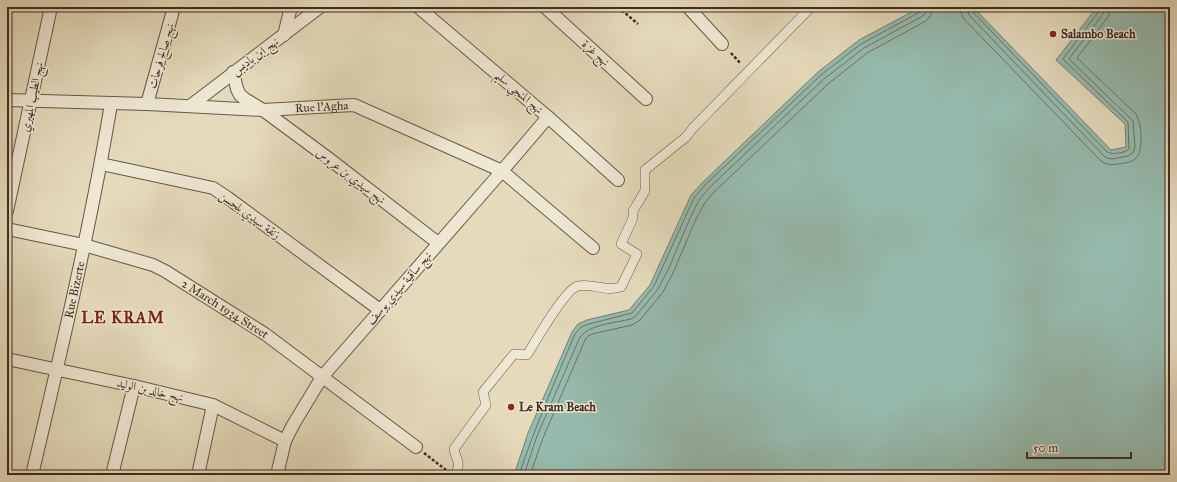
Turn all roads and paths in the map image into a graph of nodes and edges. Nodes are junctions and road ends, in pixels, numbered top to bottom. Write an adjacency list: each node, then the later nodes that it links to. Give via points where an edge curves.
1 (51, 7): 17 (street, نهج الطيب المهيري)
2 (174, 7): 19 (street, نهج صالح فرحات)
3 (291, 7): 11 (street)
4 (320, 7): 11 (street, نهج ابن باديس)
5 (418, 7): 22 (street, نهج المنجي سليم)
6 (545, 7): 15 (street, نهج غزة)
7 (618, 7): 10 (path)
8 (688, 7): 12 (street)
9 (811, 7): 14 (street)
10 (638, 24)
11 (284, 35): 13 (street, نهج ابن باديس)
12 (722, 44): 14 (path)
13 (233, 72): 20 (street, نهج ابن باديس); 21 (street, نهج سيدي بن عروس, via 240,95)
14 (747, 72): 39 (street, via 686,137 645,170 645,191 633,211 633,218 621,244 637,254 621,287 612,290 588,285 576,286 564,298 527,355 514,354 483,392 486,405 454,449 458,466)
15 (646, 99)
16 (7, 100): 17 (street, Rue l'Agha)
17 (31, 101): 18 (street, Rue l'Agha); 26 (street, نهج الطيب المهيري)
18 (111, 104): 19 (street, Rue l'Agha); 23 (street, Rue Bizerte)
19 (147, 104): 20 (street, Rue l'Agha)
20 (190, 106): 21 (street, Rue l'Agha)
21 (263, 110): 24 (street, Rue l'Agha, via 354,105); 28 (street, نهج سيدي بن عروس)
22 (548, 117): 24 (street, نهج ساقية سيدي يوسف); 25 (street, نهج المنجي سليم)
23 (101, 164): 29 (street, Rue Bizerte); 31 (street, زنقة سيدي بلحسن, via 213,188)
24 (502, 171): 28 (street, نهج ساقية سيدي يوسف); 30 (street, Rue l'Agha)
25 (618, 180)
26 (7, 211)
27 (7, 229): 29 (street, 2 March 1934 Street)
28 (438, 243): 31 (street, نهج ساقية سيدي يوسف)
29 (84, 246): 33 (street, Rue Bizerte); 34 (street, 2 March 1934 Street, via 165,271 265,334)
30 (593, 248)
31 (380, 310): 34 (street, نهج ساقية سيدي يوسف)
32 (7, 359): 33 (street, نهج خالد بن الوليد)
33 (57, 370): 35 (street, نهج خالد بن الوليد); 40 (street, Rue Bizerte)
34 (322, 377): 37 (street, نهج ساقية سيدي يوسف); 38 (street, 2 March 1934 Street)
35 (134, 386): 36 (street, نهج خالد بن الوليد); 41 (street)
36 (213, 405): 37 (street, نهج خالد بن الوليد); 42 (street)
37 (285, 441): 43 (street, نهج ساقية سيدي يوسف)
38 (416, 447): 39 (path)
39 (452, 473)
40 (32, 475)
41 (112, 475)
42 (198, 475)
43 (277, 475)

